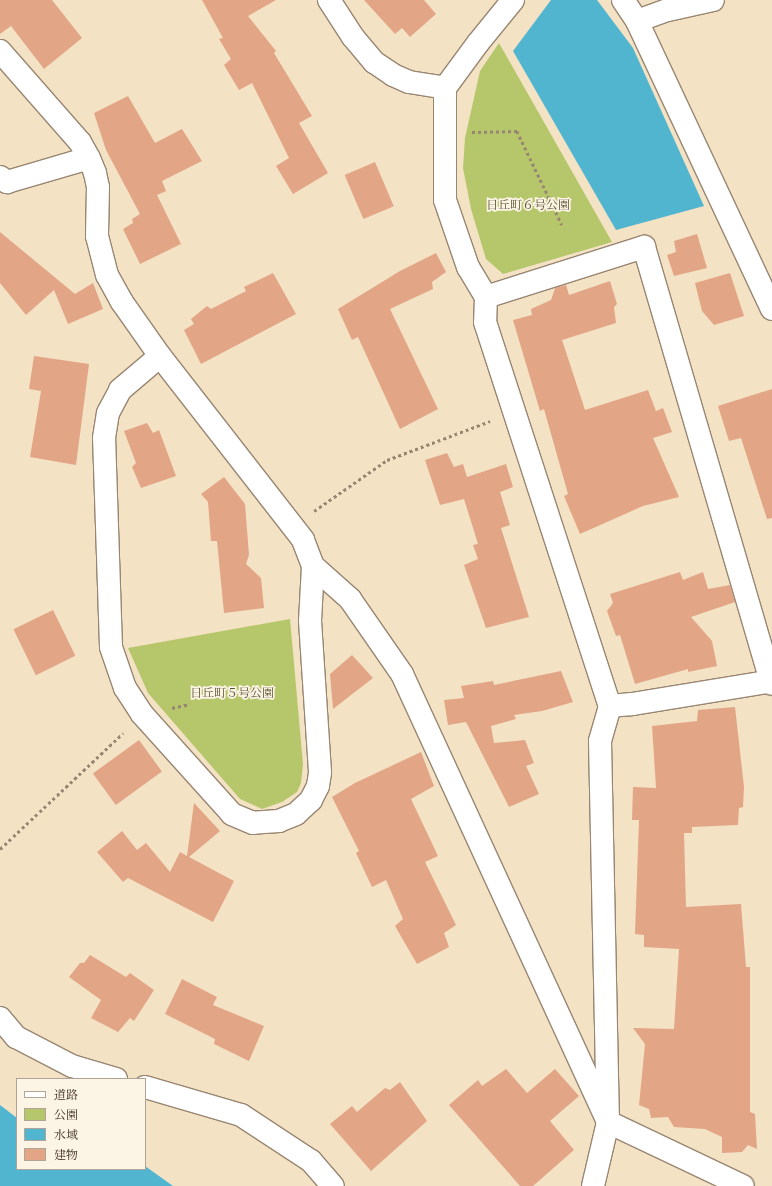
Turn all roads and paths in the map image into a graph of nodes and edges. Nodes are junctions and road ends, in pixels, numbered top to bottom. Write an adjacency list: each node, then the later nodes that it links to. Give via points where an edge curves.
1 (329, 0): 7 (street, via 353,38 374,62 393,75 410,82)
2 (513, 0): 7 (street)
3 (623, 0): 5 (street)
4 (713, 0): 5 (street, via 668,10)
5 (637, 21): 13 (street)
6 (0, 51): 9 (street, via 80,142)
7 (445, 88): 8 (street)
8 (445, 133): 11 (path, via 517,131); 12 (street, via 445,200 468,267)
9 (89, 158): 10 (street, via 7,182); 14 (street, via 96,173 97,236 107,275 122,302)
10 (0, 177)
11 (562, 225)
12 (486, 297): 15 (street, via 485,322); 18 (street, via 644,247)
13 (772, 309)
14 (160, 356): 16 (street); 20 (street, via 120,390 108,413 104,438 112,647 125,688)
15 (514, 412): 16 (path, via 387,460); 19 (street)
16 (292, 526): 17 (street, via 303,540)
17 (313, 566): 20 (street, via 310,621 320,773 318,786 311,800 296,814 280,821 253,822 232,814); 25 (street, via 350,599 402,674)
18 (772, 682): 19 (street)
19 (610, 706): 25 (street, via 600,741)
20 (142, 714): 21 (path)
21 (0, 849)
22 (0, 1018): 23 (street, via 16,1037 72,1066)
23 (113, 1078)
24 (146, 1087): 26 (street, via 241,1115 311,1161)
25 (608, 1122): 27 (street); 28 (street)
26 (333, 1186)
27 (593, 1186)
28 (743, 1186)

